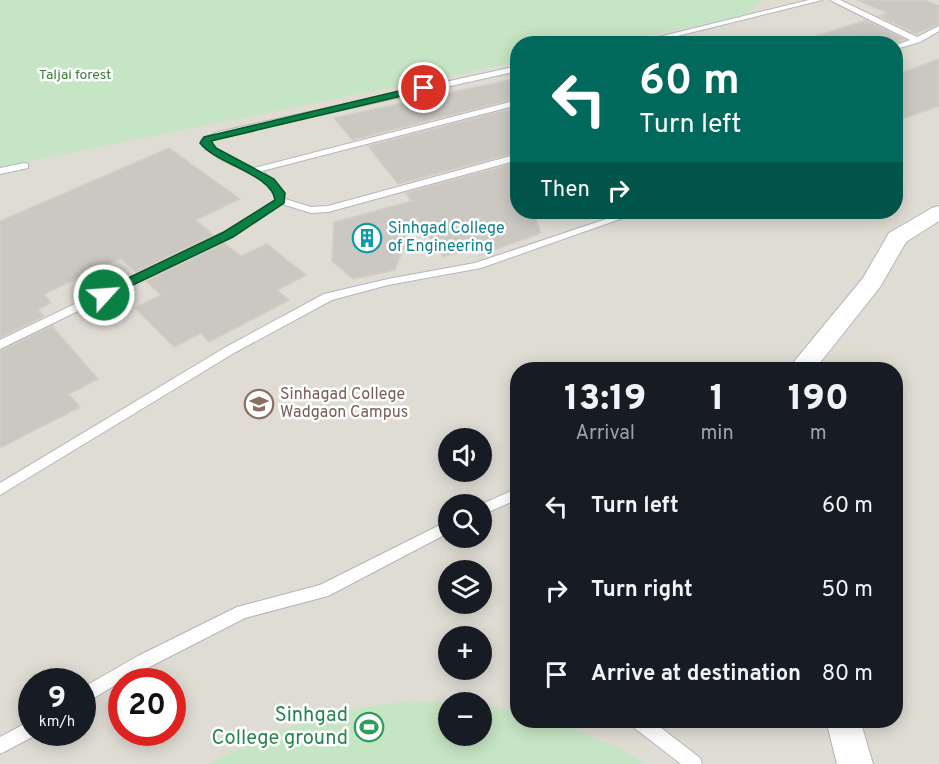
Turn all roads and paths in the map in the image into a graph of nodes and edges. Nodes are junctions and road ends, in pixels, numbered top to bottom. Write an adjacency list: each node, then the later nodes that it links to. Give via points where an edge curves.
1 (818, 0): 5 (lane)
2 (834, 0): 6 (lane)
3 (939, 28): 4 (lane)
4 (926, 34): 6 (lane); 7 (lane)
5 (667, 36)
6 (916, 40): 8 (lane)
7 (939, 40)
8 (903, 45)
9 (510, 70): 14 (lane, via 229,132 206,141 212,151)
10 (510, 104): 14 (lane)
11 (510, 159): 15 (lane, via 327,209 311,210)
12 (25, 166): 13 (lane)
13 (0, 171)
14 (254, 171): 15 (lane, via 275,186)
15 (280, 201): 18 (lane, via 228,234)
16 (939, 212): 19 (street, via 897,238 872,282)
17 (614, 219): 20 (lane, via 477,266 328,297 230,350)
18 (0, 345)
19 (807, 362)
20 (0, 490)
21 (510, 496): 22 (lane)
22 (492, 505)
23 (438, 532): 24 (lane, via 323,591 242,612)
24 (96, 690)
25 (648, 728): 29 (lane)
26 (845, 728): 30 (street)
27 (18, 736): 28 (lane)
28 (0, 746)
29 (694, 764)
30 (855, 764)

